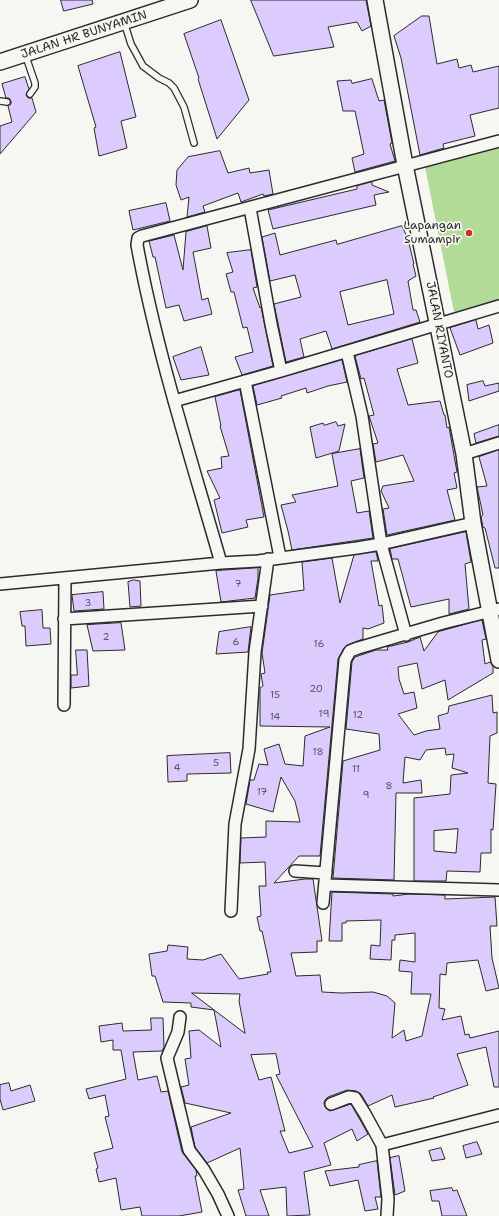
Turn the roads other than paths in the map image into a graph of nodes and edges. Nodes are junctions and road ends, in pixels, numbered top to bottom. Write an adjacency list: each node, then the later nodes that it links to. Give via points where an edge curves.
1 (190, 0): 3 (street, JALAN HR BUNYAMIN)
2 (375, 0): 12 (street, JALAN RIYANTO)
3 (173, 3): 4 (street, JALAN HR BUNYAMIN)
4 (124, 22): 5 (street, JALAN HR BUNYAMIN); 11 (lane, via 131,44 143,66 174,88 184,107)
5 (25, 54): 6 (street, JALAN HR BUNYAMIN); 7 (lane, via 35,87)
6 (0, 62)
7 (30, 94)
8 (0, 101): 9 (lane)
9 (7, 102)
10 (499, 141): 12 (street)
11 (194, 143)
12 (405, 165): 13 (street); 15 (street, JALAN RIYANTO)
13 (250, 208): 17 (street); 19 (street, via 138,238 146,295)
14 (499, 306): 15 (street)
15 (438, 324): 16 (street); 21 (street, JALAN RIYANTO)
16 (347, 352): 17 (street); 23 (street, via 362,416)
17 (281, 371): 18 (street)
18 (245, 381): 19 (street); 24 (street)
19 (174, 401): 26 (street)
20 (499, 443): 21 (street)
21 (464, 454): 22 (street, JALAN RIYANTO)
22 (473, 523): 23 (street); 30 (street, JALAN RIYANTO)
23 (381, 544): 24 (street); 32 (street)
24 (280, 557): 25 (street)
25 (268, 559): 26 (street); 29 (street)
26 (221, 563): 27 (street)
27 (65, 578): 28 (street); 31 (street)
28 (0, 584)
29 (262, 606): 31 (street); 40 (street, via 255,652 249,749 235,824)
30 (495, 611): 32 (street); 33 (street, JALAN RIYANTO)
31 (64, 619): 34 (street)
32 (406, 635): 36 (street, via 350,651 345,660)
33 (499, 660)
34 (64, 705)
35 (295, 871): 36 (street)
36 (326, 872): 37 (street)
37 (325, 885): 38 (street); 39 (street)
38 (499, 890)
39 (323, 903)
40 (231, 911)
41 (180, 1017): 45 (street, via 178,1032 167,1058 189,1150 204,1170)
42 (331, 1104): 44 (street, via 349,1097 355,1098)
43 (499, 1115): 44 (street)
44 (382, 1145): 46 (street, via 388,1199)
45 (228, 1216)
46 (387, 1216)

